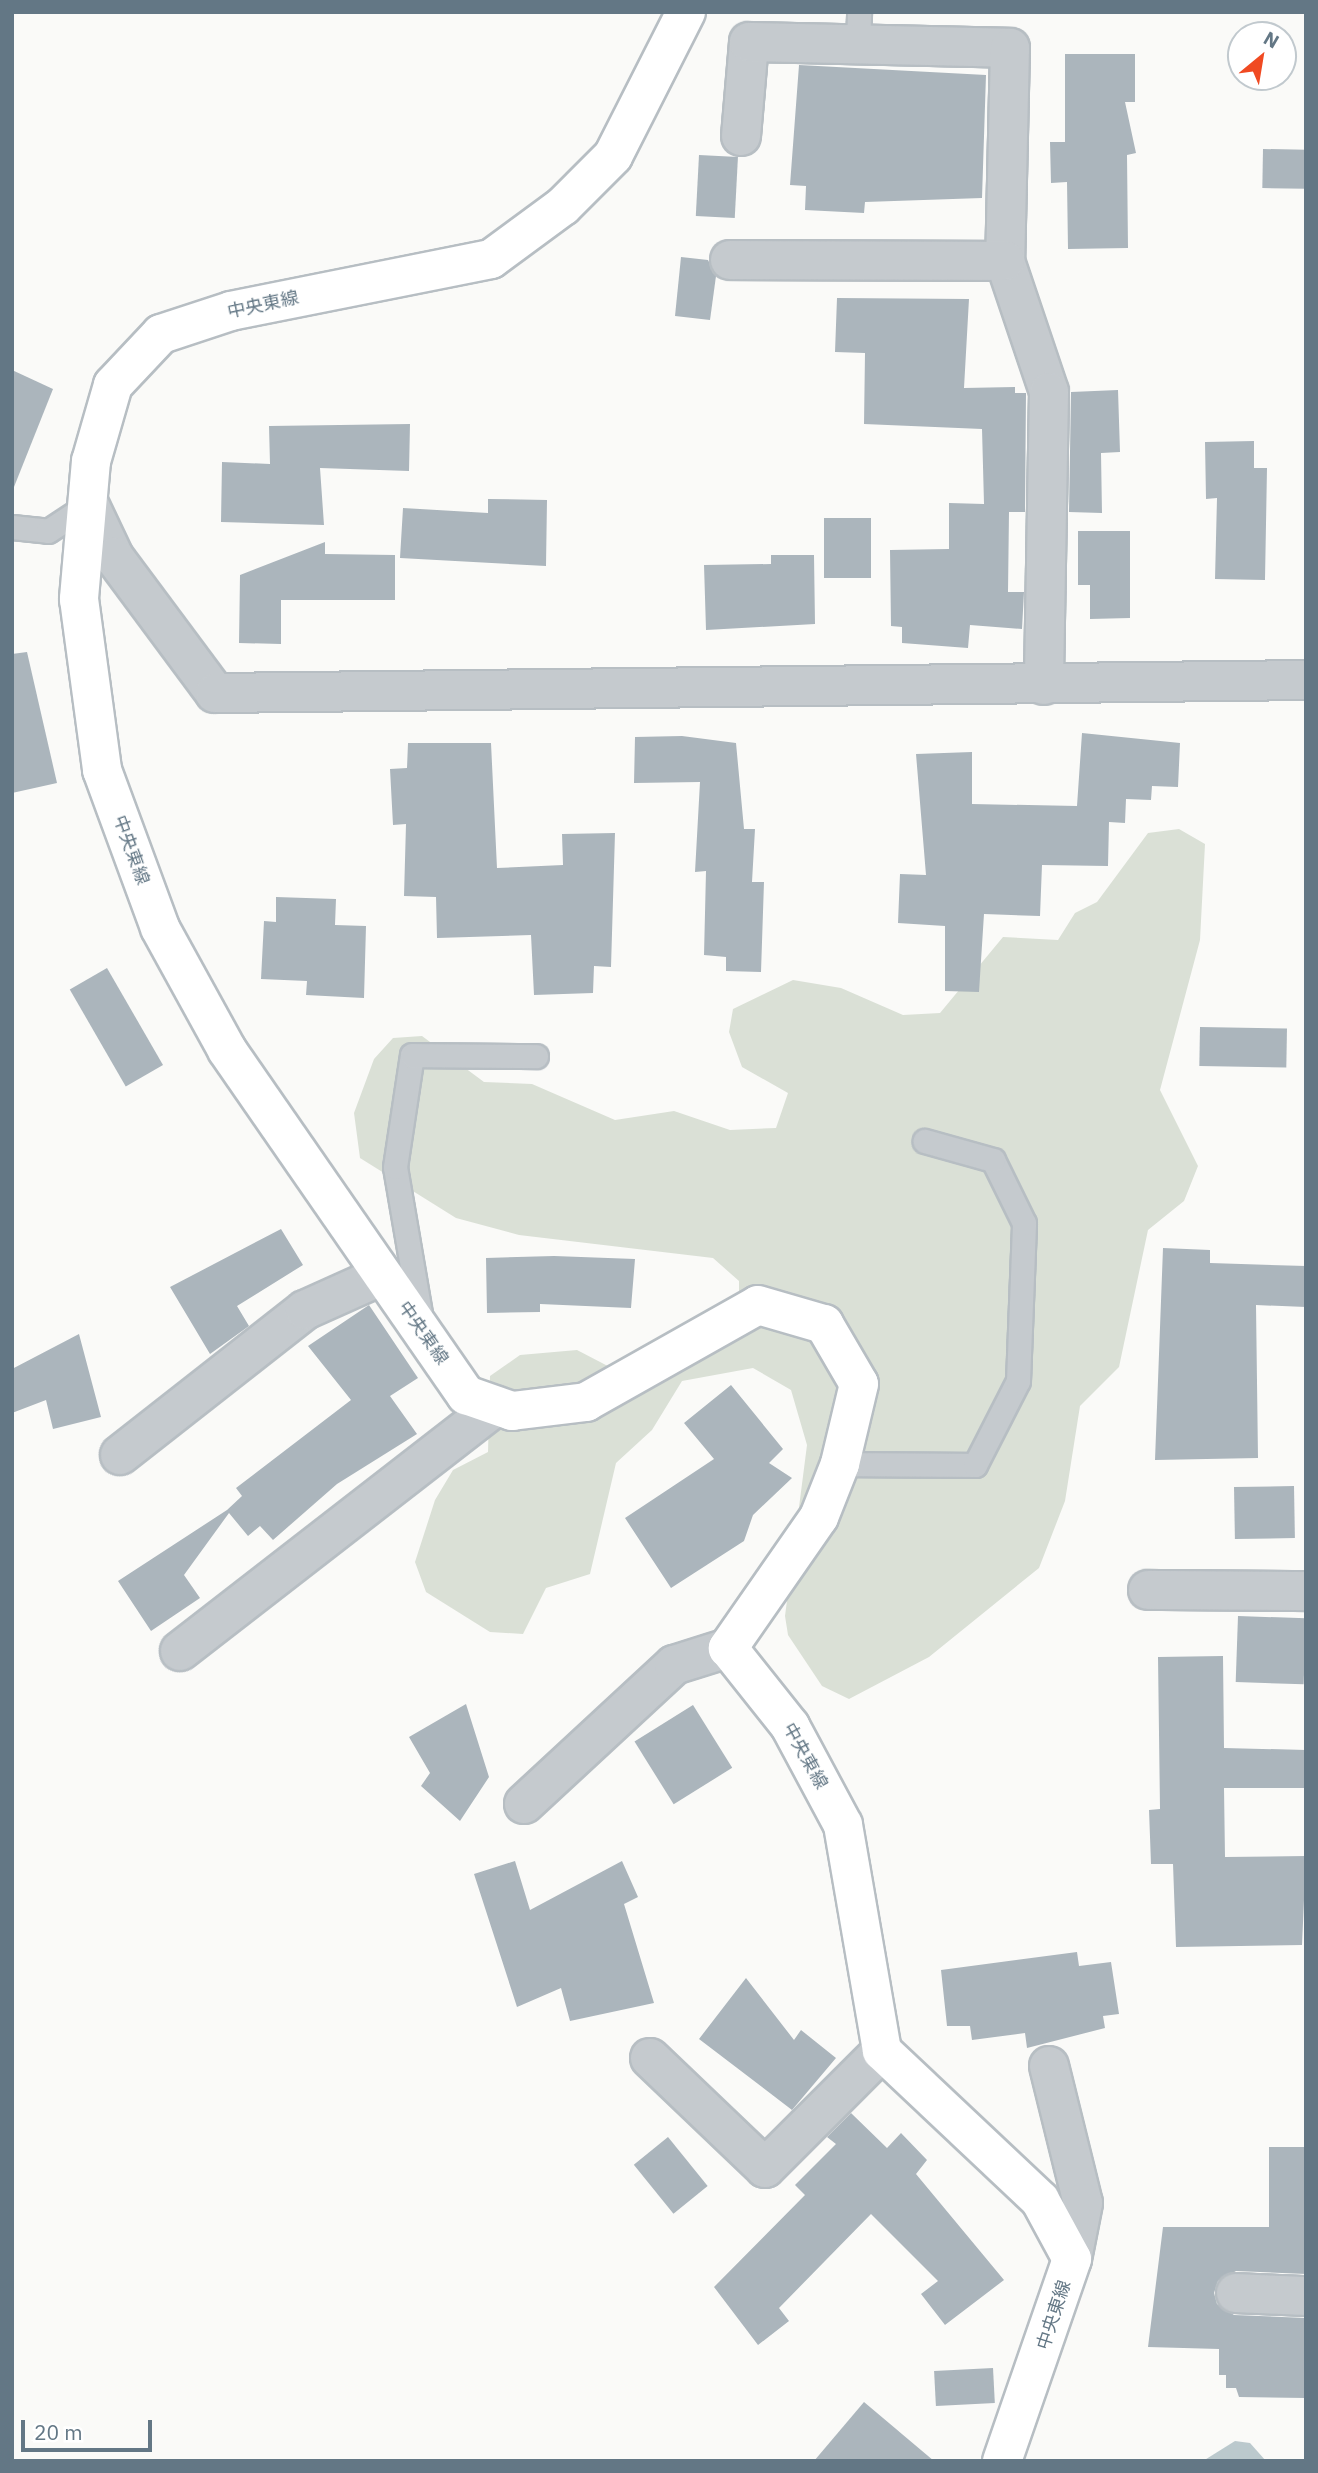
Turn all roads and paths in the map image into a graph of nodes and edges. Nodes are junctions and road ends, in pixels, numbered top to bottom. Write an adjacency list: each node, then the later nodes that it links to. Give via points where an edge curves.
1 (685, 12): 6 (main road, 中央東線, via 613,156 563,206 491,259 230,311 161,334 113,385 91,461)
2 (859, 28): 3 (street, via 749,41); 5 (street, via 1010,48)
3 (741, 136)
4 (730, 260): 5 (street)
5 (1005, 261): 9 (street, via 1049,392)
6 (89, 504): 7 (lane, via 48,531); 9 (street, via 114,557 215,693); 12 (main road, 中央東線, via 79,599 102,770 160,928 227,1050)
7 (12, 527)
8 (1306, 680): 9 (street)
9 (1044, 685)
10 (537, 1056): 13 (lane, via 412,1055 395,1167)
11 (925, 1142): 16 (lane, via 993,1160 1024,1223 1018,1381 975,1465)
12 (383, 1275): 13 (main road, 中央東線); 15 (street, via 305,1310)
13 (424, 1334): 14 (main road, 中央東線, via 466,1395)
14 (496, 1406): 16 (main road, 中央東線, via 512,1411 586,1402 758,1305 824,1324 859,1384); 20 (street)
15 (120, 1455)
16 (841, 1464): 19 (main road, 中央東線, via 819,1517)
17 (1148, 1590): 18 (street)
18 (1306, 1591)
19 (728, 1648): 21 (street, via 674,1665); 22 (main road, 中央東線, via 790,1726 843,1825)
20 (180, 1651)
21 (524, 1804)
22 (882, 2051): 23 (street, via 765,2168); 25 (main road, 中央東線, via 1040,2200)
23 (650, 2057)
24 (1049, 2066): 25 (street, via 1083,2203)
25 (1072, 2259): 28 (main road, 中央東線)
26 (1236, 2293): 27 (street)
27 (1306, 2295)
28 (1002, 2461)

